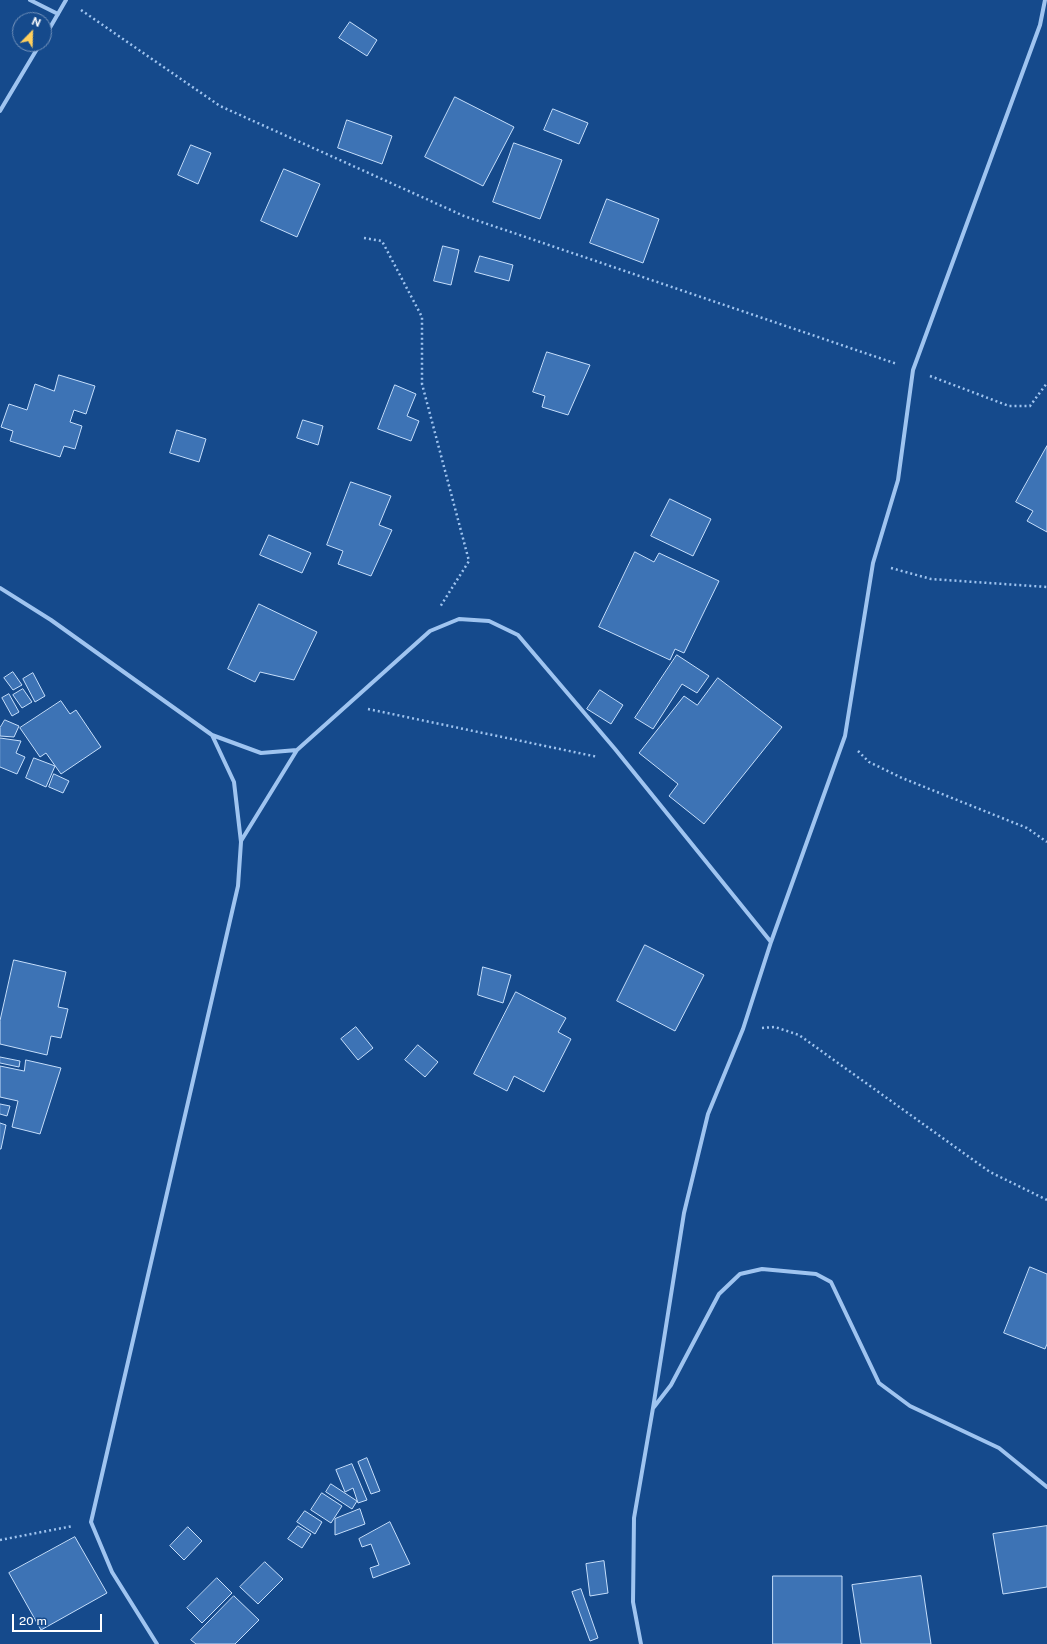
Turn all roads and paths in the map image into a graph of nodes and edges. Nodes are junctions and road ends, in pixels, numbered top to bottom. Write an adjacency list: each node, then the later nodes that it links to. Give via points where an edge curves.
1 (30, 0): 4 (street)
2 (66, 0): 4 (street); 9 (path, via 220,106 464,216)
3 (1044, 0): 9 (street, via 1040,25)
4 (58, 14): 5 (street)
5 (52, 24)
6 (35, 52): 7 (street)
7 (0, 111)
8 (364, 238): 14 (path, via 382,242 422,317 422,384 469,561 442,604)
9 (913, 370): 10 (path, via 1009,406 1030,406); 11 (street, via 898,480)
10 (1047, 383)
11 (873, 563): 12 (path, via 931,579); 17 (street)
12 (1047, 587)
13 (0, 588): 16 (street, via 51,620)
14 (430, 632): 15 (street); 19 (street, via 459,618 488,621 518,635)
15 (348, 705): 18 (street); 19 (path)
16 (212, 735): 18 (street, via 261,752); 20 (street, via 234,782)
17 (845, 736): 21 (path, via 869,762 902,778 1027,828); 22 (street)
18 (297, 750): 20 (street)
19 (626, 763): 22 (street)
20 (241, 842): 27 (street, via 236,894)
21 (1047, 842)
22 (771, 942): 23 (street)
23 (743, 1029): 24 (path, via 775,1027 799,1035 990,1172); 25 (street, via 708,1114 684,1213)
24 (1047, 1200)
25 (653, 1408): 26 (street, via 671,1385 719,1294 740,1274 762,1269 816,1274 831,1282 879,1383 910,1406 999,1448); 30 (street, via 634,1518 633,1602)
26 (1047, 1487)
27 (91, 1522): 28 (path); 29 (street, via 112,1572)
28 (0, 1540)
29 (157, 1644)
30 (641, 1644)

